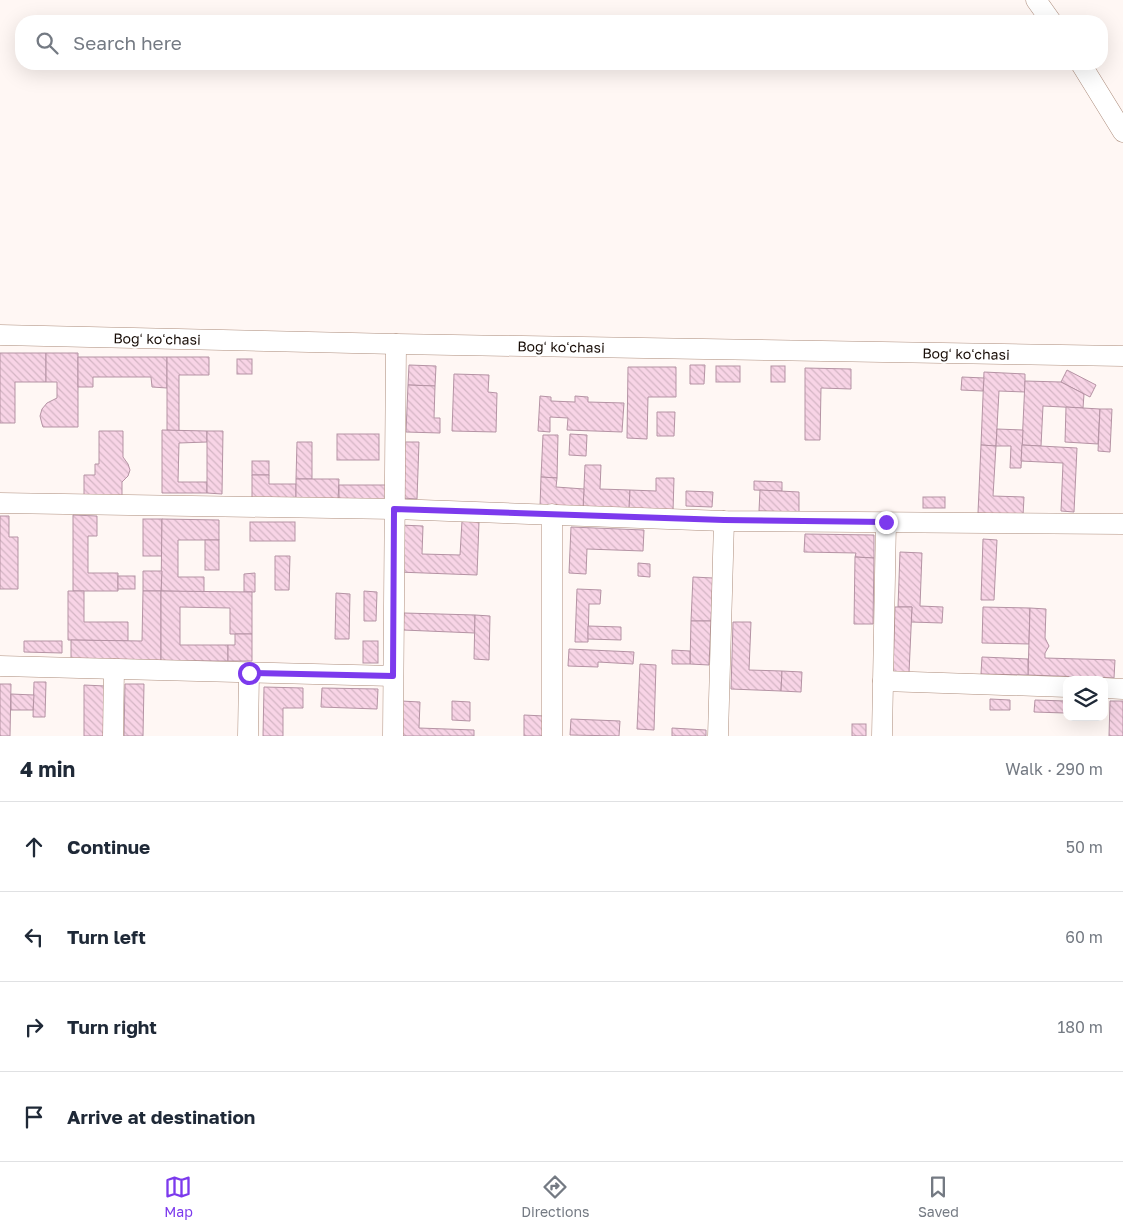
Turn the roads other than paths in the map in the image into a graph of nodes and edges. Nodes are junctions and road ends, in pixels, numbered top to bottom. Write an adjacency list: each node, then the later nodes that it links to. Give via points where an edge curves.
1 (1036, 0): 2 (street)
2 (1047, 15)
3 (1085, 70): 4 (street)
4 (1123, 132)
5 (0, 335): 6 (street, Bogʻ koʻchasi)
6 (396, 344): 7 (street, Bogʻ koʻchasi); 9 (street)
7 (1123, 356)
8 (0, 503): 9 (street)
9 (394, 509): 10 (street); 17 (street)
10 (552, 514): 11 (street); 25 (street)
11 (724, 520): 12 (street); 26 (street)
12 (886, 522): 13 (street); 18 (street)
13 (1123, 524)
14 (0, 666): 15 (street)
15 (114, 669): 16 (street); 22 (street)
16 (249, 673): 17 (street); 23 (street)
17 (393, 676): 24 (street)
18 (883, 681): 19 (street); 27 (street)
19 (1063, 687)
20 (1108, 688): 21 (street)
21 (1123, 689)
22 (113, 736)
23 (248, 736)
24 (393, 736)
25 (552, 736)
26 (718, 736)
27 (882, 736)

